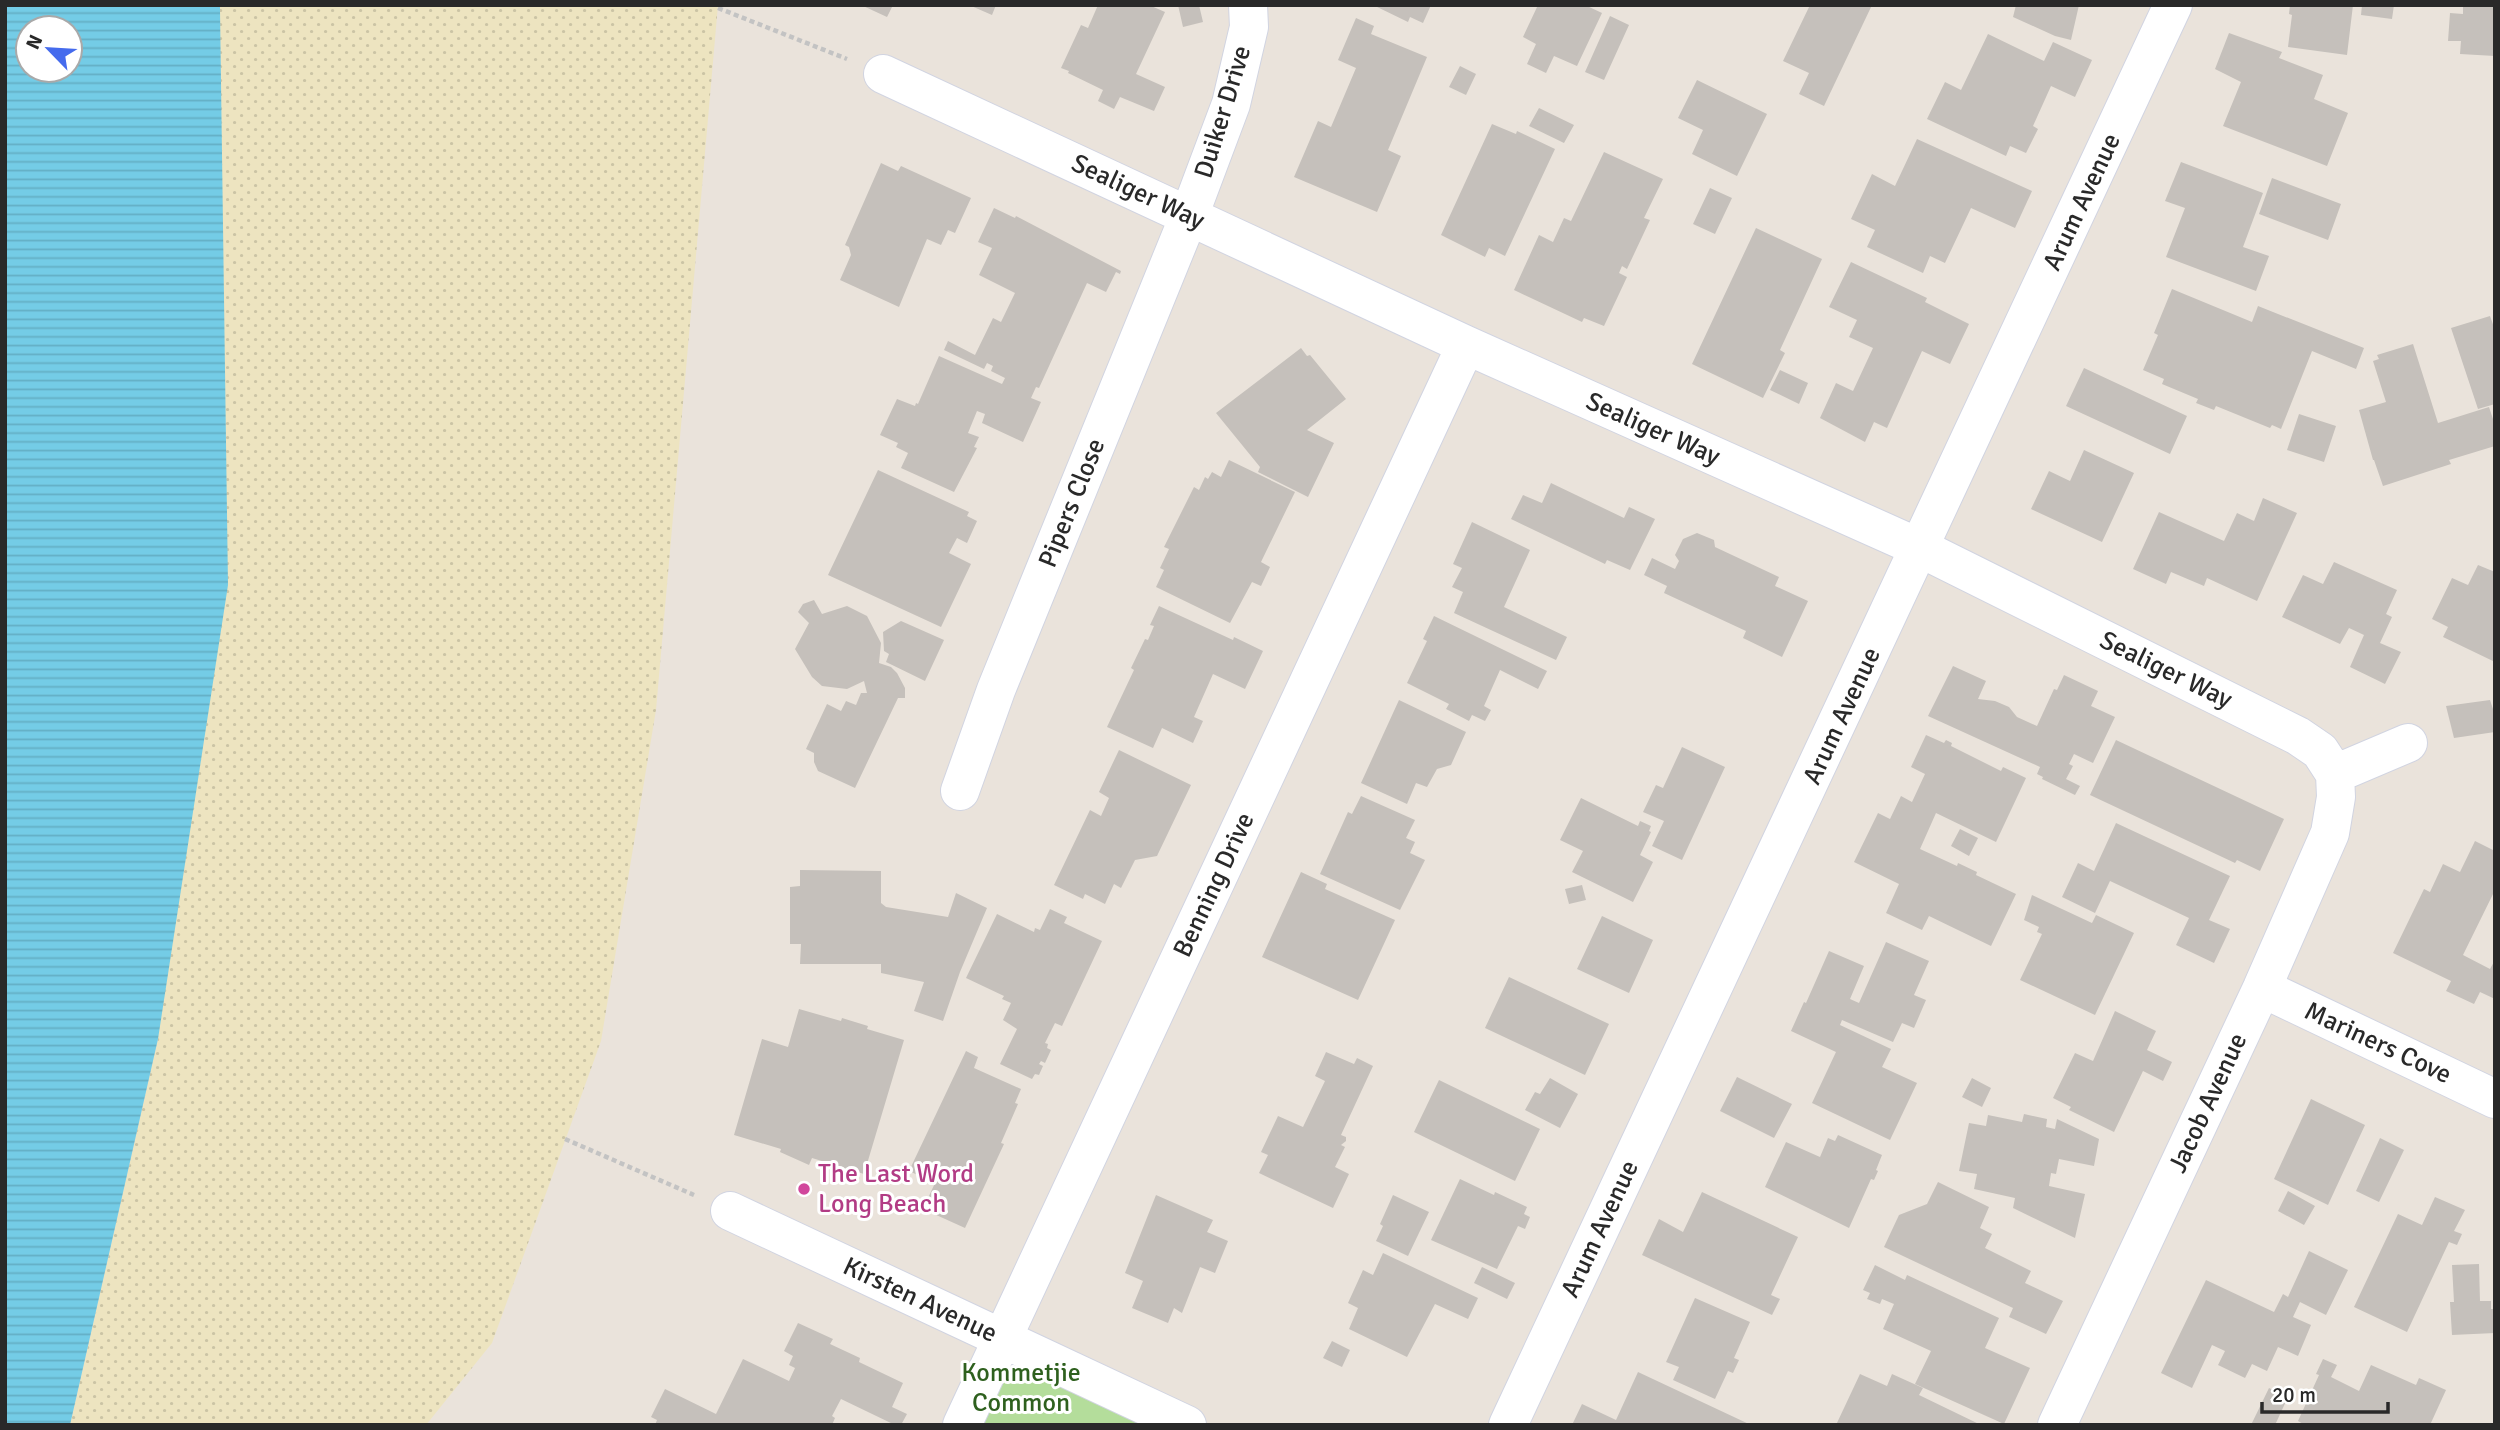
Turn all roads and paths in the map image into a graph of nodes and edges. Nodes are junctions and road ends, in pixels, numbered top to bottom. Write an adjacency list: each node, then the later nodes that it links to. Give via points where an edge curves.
1 (1248, 5): 5 (street, Duiker Drive, via 1250,27 1231,104)
2 (2173, 5): 7 (street, Arum Avenue)
3 (718, 8): 4 (path)
4 (883, 74): 5 (street, Sealiger Way)
5 (1189, 216): 6 (street, Sealiger Way); 10 (street, Pipers Close, via 996,690)
6 (1466, 345): 7 (street, Sealiger Way); 15 (street, Benning Drive)
7 (1920, 548): 9 (street, Sealiger Way, via 2298,736 2320,751); 18 (street, Arum Avenue)
8 (2408, 743): 9 (street)
9 (2335, 774): 11 (street, Jacob Avenue, via 2330,833)
10 (960, 791)
11 (2262, 988): 12 (street, Mariners Cove); 19 (street, Jacob Avenue)
12 (2495, 1099)
13 (565, 1139): 14 (path)
14 (730, 1211): 15 (street, Kirsten Avenue)
15 (1002, 1338): 16 (street, Benning Drive); 17 (street, Kirsten Avenue)
16 (962, 1425)
17 (1187, 1425)
18 (1508, 1425)
19 (2057, 1425)

